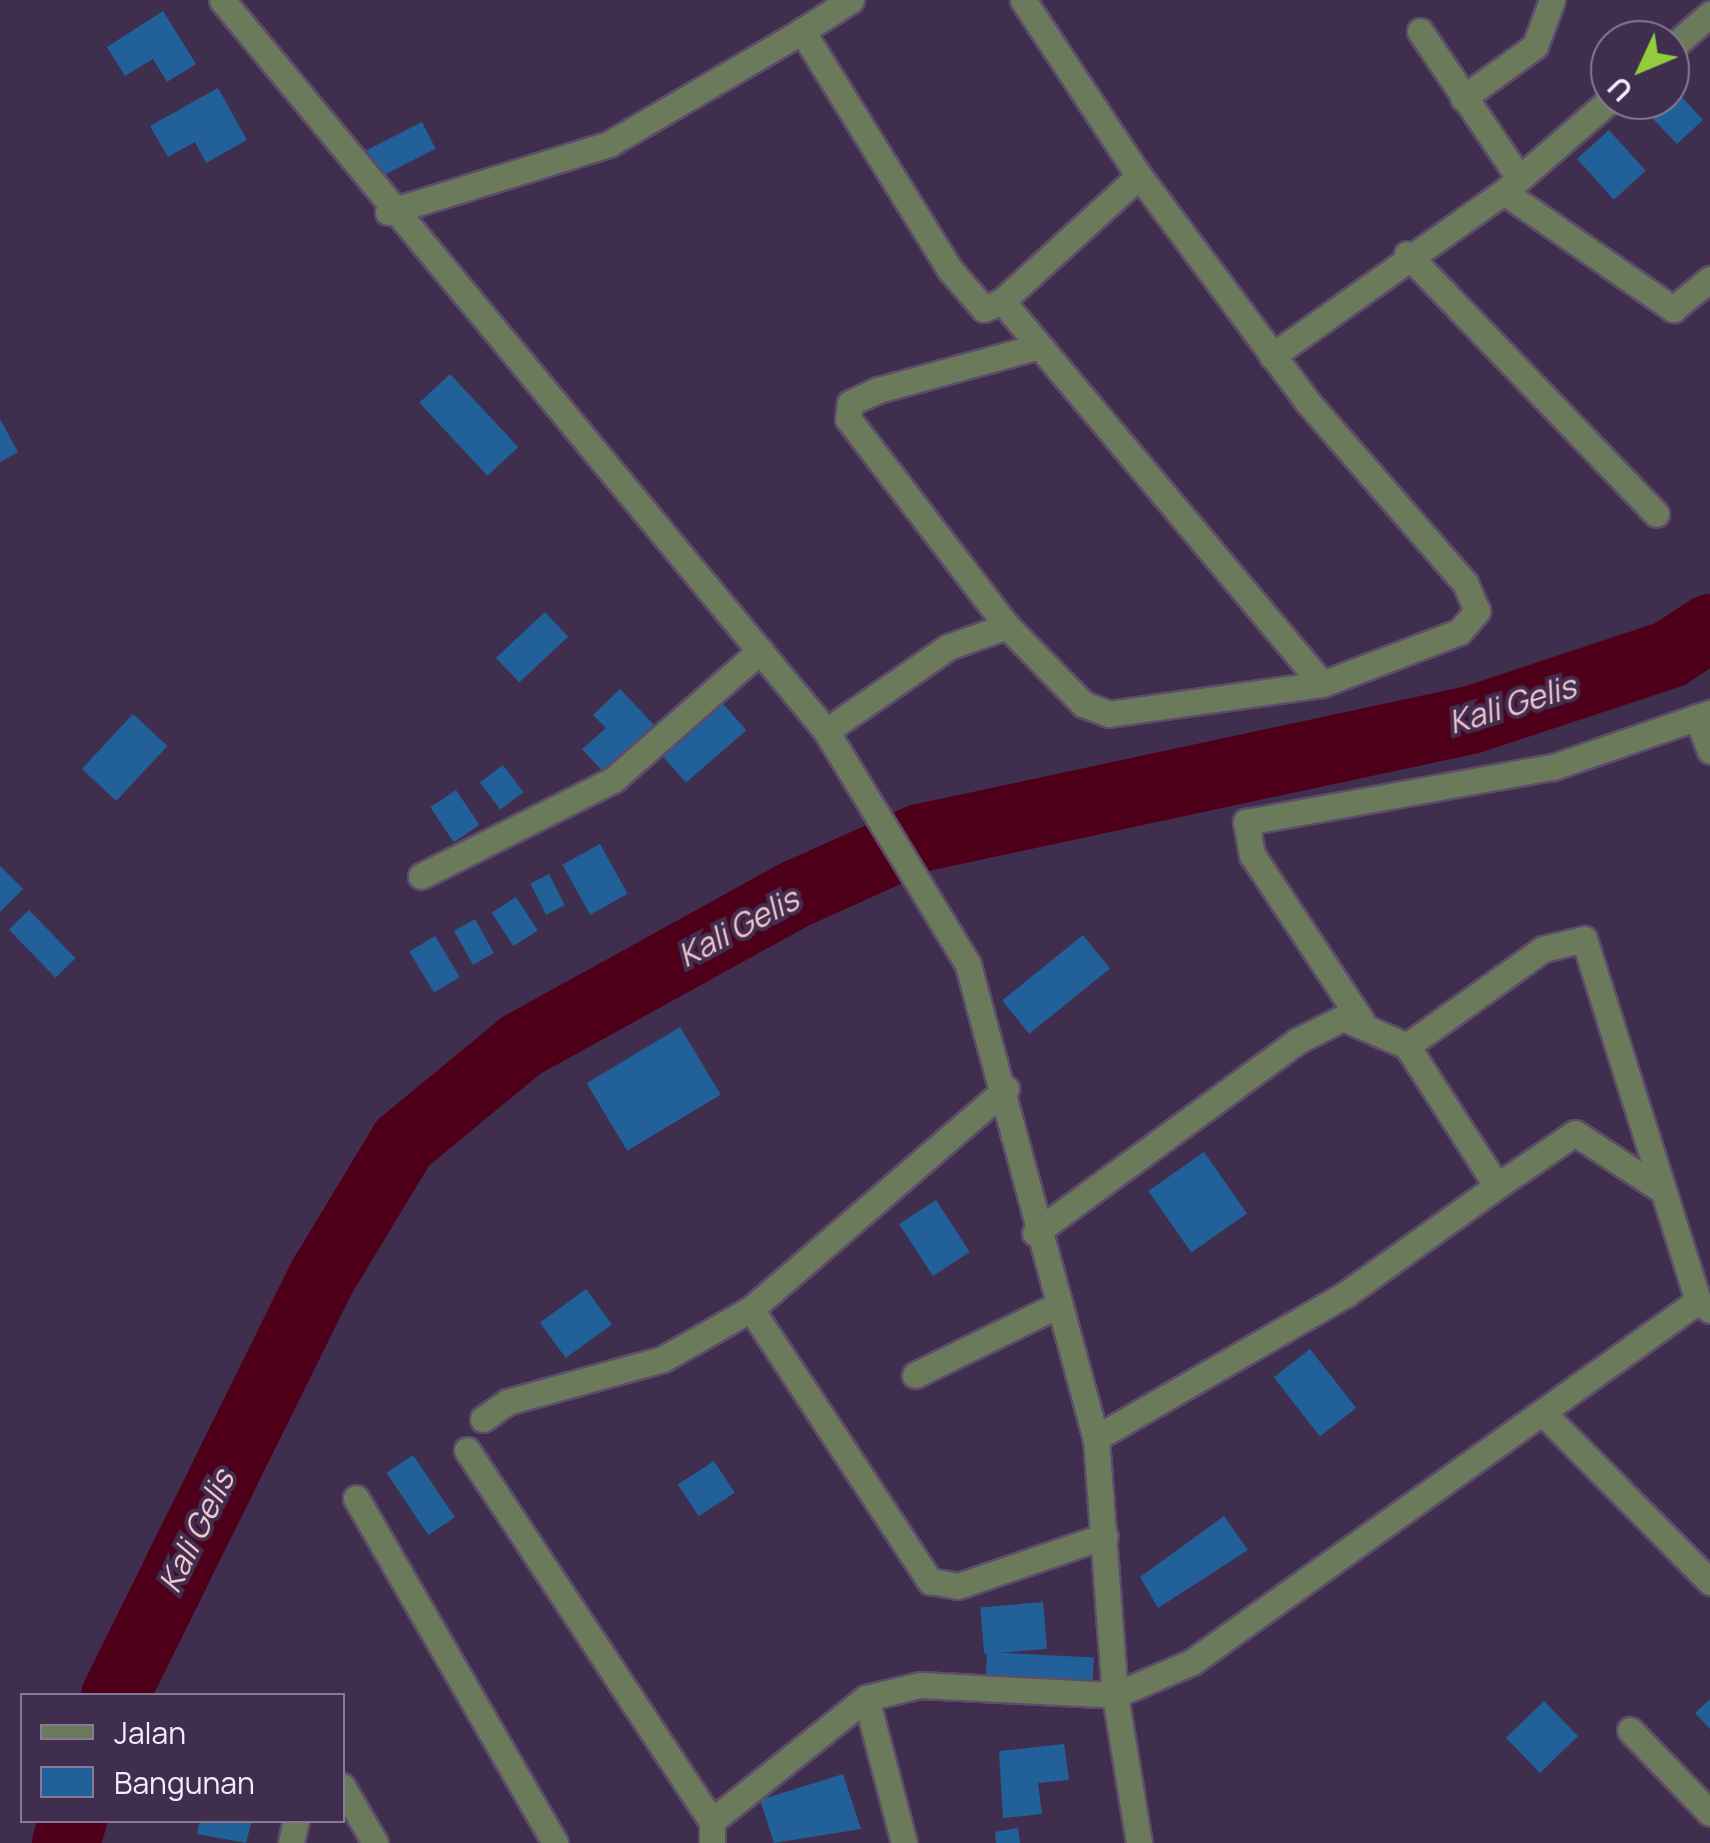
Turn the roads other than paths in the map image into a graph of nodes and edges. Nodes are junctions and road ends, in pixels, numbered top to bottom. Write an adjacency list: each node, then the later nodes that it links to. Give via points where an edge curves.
1 (222, 0): 13 (street)
2 (850, 0): 6 (street)
3 (1022, 0): 11 (street)
4 (1552, 0): 9 (street, via 1535,46)
5 (1710, 14): 8 (street)
6 (802, 31): 13 (street, via 610,144); 16 (street, via 950,271 984,309)
7 (1420, 31): 9 (street)
8 (1690, 32)
9 (1463, 98): 12 (street)
10 (1590, 117): 12 (street)
11 (1139, 176): 16 (street); 18 (street)
12 (1512, 185): 14 (street); 15 (street, via 1673,309)
13 (388, 212): 21 (street)
14 (1407, 254): 18 (street); 19 (street)
15 (1710, 278)
16 (1002, 301): 17 (street)
17 (1033, 348): 20 (street, via 878,390 850,403 848,420); 22 (street)
18 (1272, 356): 22 (street, via 1465,583 1477,611 1459,632)
19 (1656, 514)
20 (1007, 626): 22 (street, via 1082,704 1110,714); 24 (street, via 948,647)
21 (760, 651): 24 (street); 26 (street, via 613,780)
22 (1322, 684)
23 (1704, 715): 25 (street); 27 (street, via 1553,767 1246,822 1252,855)
24 (826, 732): 29 (street, via 918,871 968,966)
25 (1710, 751)
26 (421, 876)
27 (1360, 1020): 28 (street); 32 (street, via 1343,1018 1297,1041)
28 (1407, 1046): 30 (street); 31 (street, via 1532,955 1584,938)
29 (1006, 1089): 32 (street); 35 (street)
30 (1497, 1186): 31 (street, via 1575,1134); 39 (street, via 1346,1294)
31 (1662, 1190): 34 (street)
32 (1035, 1233): 33 (street)
33 (1056, 1306): 36 (street); 39 (street)
34 (1704, 1306): 37 (street)
35 (751, 1309): 38 (street, via 662,1360 507,1402); 42 (street, via 930,1581 958,1586)
36 (915, 1375)
37 (1543, 1412): 43 (street); 44 (street, via 1319,1580 1192,1662)
38 (483, 1419)
39 (1096, 1438): 42 (street)
40 (467, 1450): 49 (street)
41 (356, 1498): 51 (street)
42 (1105, 1536): 44 (street)
43 (1710, 1582)
44 (1115, 1695): 45 (street, via 1020,1697 920,1685); 53 (street)
45 (866, 1698): 49 (street); 52 (street)
46 (1630, 1730): 48 (street)
47 (345, 1791): 50 (street)
48 (1710, 1813)
49 (712, 1832)
50 (375, 1843)
51 (556, 1843)
52 (904, 1843)
53 (1139, 1843)

